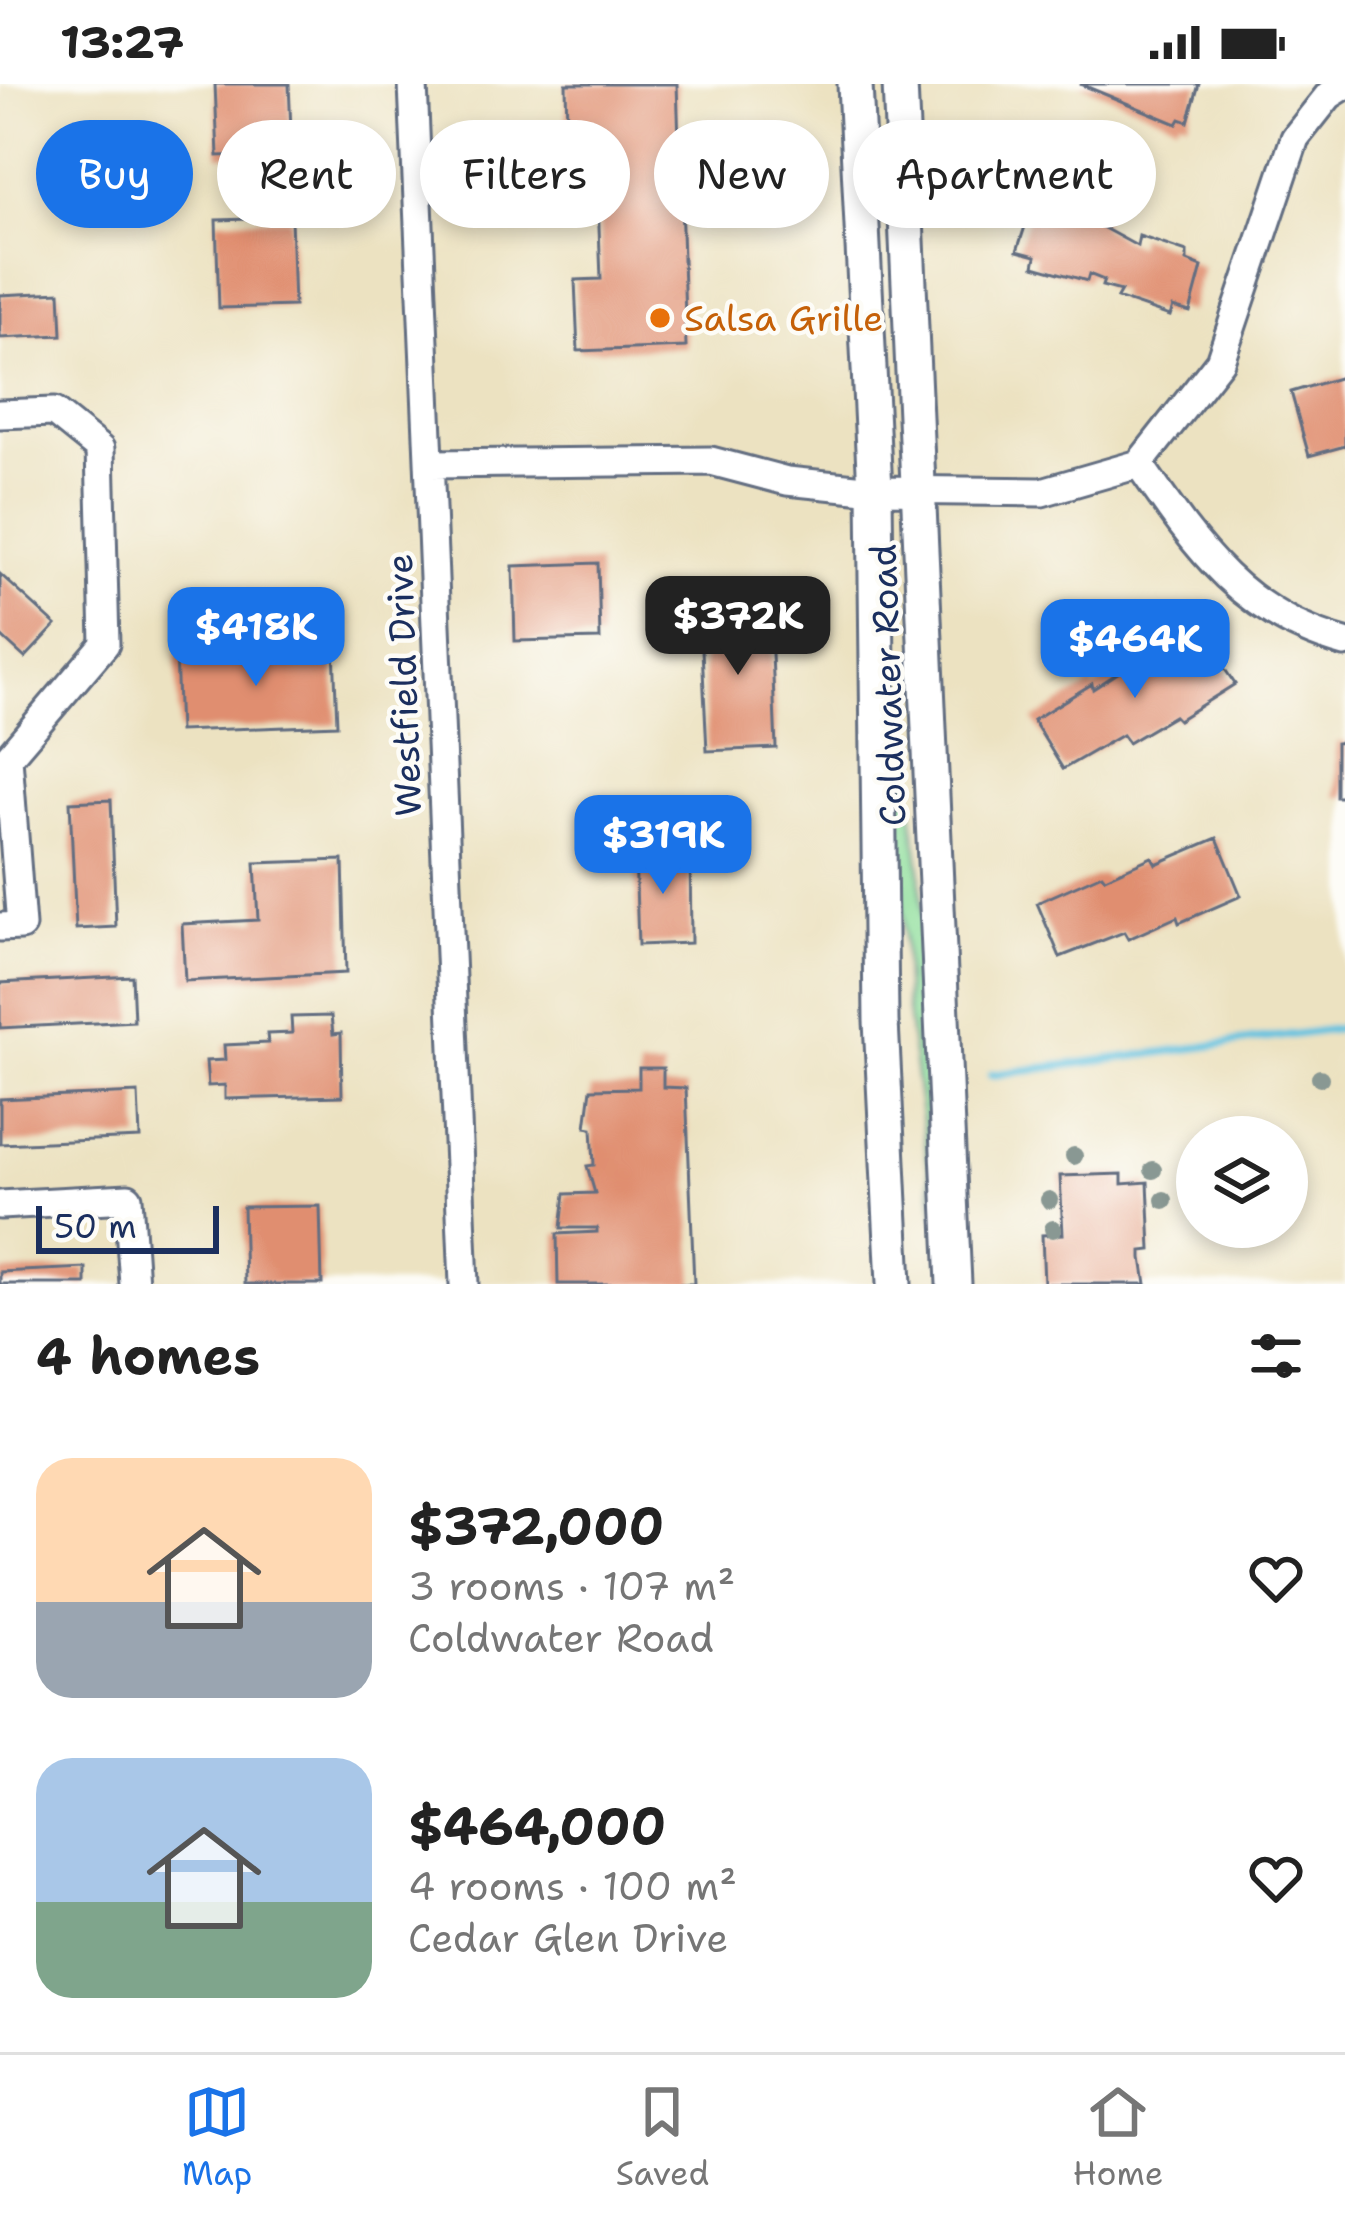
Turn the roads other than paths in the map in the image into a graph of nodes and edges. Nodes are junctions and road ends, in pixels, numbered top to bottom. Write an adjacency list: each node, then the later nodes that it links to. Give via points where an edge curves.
1 (413, 84): 6 (street, Westfield Drive)
2 (855, 84): 8 (main road, Coldwater Road)
3 (900, 84): 9 (main road, Coldwater Road)
4 (1345, 85): 7 (street, via 1295,138 1220,361)
5 (0, 414): 11 (street, via 54,412 100,449 105,644)
6 (431, 464): 8 (street, via 710,461 787,481); 15 (street, Westfield Drive)
7 (1139, 464): 9 (street, via 1042,492); 10 (street, via 1240,592 1310,633)
8 (875, 490): 9 (street); 16 (main road, Coldwater Road, via 881,1021)
9 (920, 491): 17 (main road, Coldwater Road)
10 (1345, 643)
11 (4, 762): 12 (street, via 21,926)
12 (0, 927)
13 (0, 1205): 14 (street, via 128,1198)
14 (134, 1284)
15 (464, 1284)
16 (894, 1284)
17 (954, 1284)

